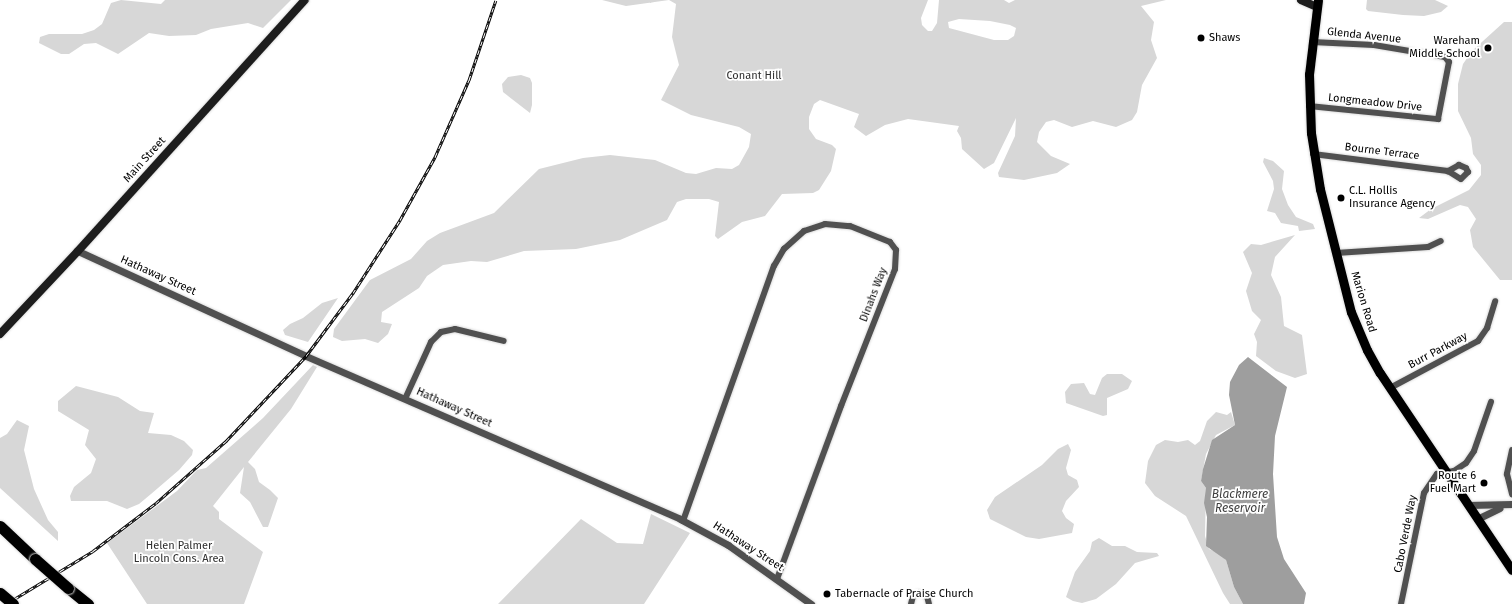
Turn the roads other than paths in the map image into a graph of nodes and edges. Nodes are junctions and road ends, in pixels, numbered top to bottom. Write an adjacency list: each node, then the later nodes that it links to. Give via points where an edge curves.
1 (305, 0): 10 (main road, Main Street)
2 (1301, 0): 3 (main road)
3 (1318, 3): 4 (main road, Marion Road)
4 (1312, 42): 5 (main road, Marion Road); 6 (street, Glenda Avenue, via 1374,45 1447,58 1448,71)
5 (1309, 106): 6 (street, Longmeadow Drive); 7 (main road, Marion Road)
6 (1438, 119)
7 (1313, 154): 8 (street, Bourne Terrace); 11 (main road, Marion Road)
8 (1448, 171)
9 (1441, 241): 11 (street, via 1428,248)
10 (78, 251): 13 (main road, Main Street); 16 (street, Hathaway Street)
11 (1336, 253): 15 (main road, Marion Road, via 1358,332)
12 (1494, 301): 15 (street, Burr Parkway, via 1487,328 1478,342)
13 (0, 334)
14 (504, 341): 16 (street, via 455,329 441,332 431,342)
15 (1390, 388): 19 (main road, Marion Road)
16 (406, 399): 24 (street, Hathaway Street)
17 (1491, 402): 19 (street, Cabo Verde Way, via 1474,451 1466,463)
18 (1512, 450): 20 (street, via 1507,474)
19 (1446, 473): 21 (main road, Marion Road); 34 (street, Cabo Verde Way, via 1437,474 1432,479 1421,502)
20 (1512, 494)
21 (1468, 505): 22 (street); 23 (main road, Marion Road)
22 (1512, 505): 23 (street, via 1493,509)
23 (1477, 519): 26 (main road, Marion Road)
24 (683, 521): 27 (street, Hathaway Street, via 728,545); 27 (street, Dinahs Way, via 774,266 784,249 804,231 825,224 850,226 890,242 896,250 895,269)
25 (0, 526): 30 (highway, bridge)
26 (1512, 570)
27 (777, 579): 31 (street, Hathaway Street)
28 (0, 593): 29 (highway, bridge)
29 (12, 604)
30 (88, 604)
31 (811, 604)
32 (911, 604): 33 (street, via 913,596 918,593 927,596)
33 (929, 604)
34 (1401, 604)

